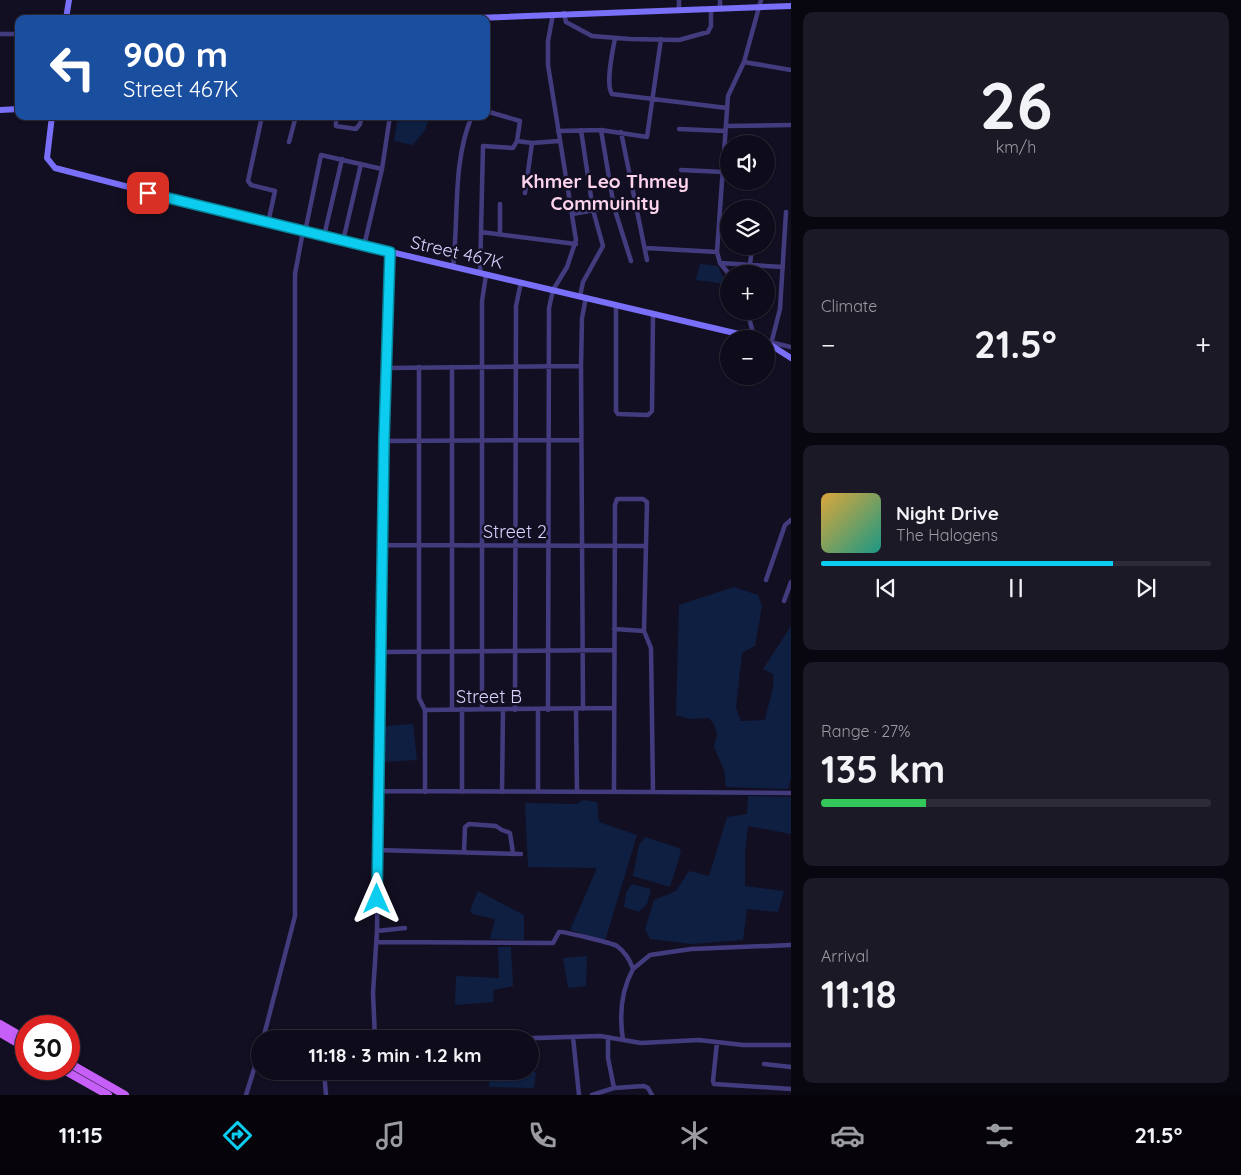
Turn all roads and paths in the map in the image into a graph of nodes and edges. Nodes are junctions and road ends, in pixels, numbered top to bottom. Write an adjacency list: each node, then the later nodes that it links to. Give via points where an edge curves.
1 (69, 0): 11 (street)
2 (679, 0): 8 (street)
3 (720, 0): 6 (street)
4 (761, 3): 5 (street); 6 (street); 17 (street)
5 (791, 6)
6 (720, 9): 7 (street)
7 (711, 10): 8 (street); 16 (street, via 708,32 679,40)
8 (679, 11): 9 (street)
9 (564, 13): 10 (street); 15 (street, via 566,22 586,34)
10 (553, 14): 12 (street); 36 (street, via 548,65)
11 (67, 15)
12 (490, 17)
13 (0, 34): 14 (street)
14 (15, 34)
15 (614, 38): 16 (street); 19 (street, via 609,90 616,96)
16 (661, 39): 19 (street)
17 (744, 62): 18 (street); 21 (street, via 731,86)
18 (791, 70)
19 (654, 99): 21 (street); 38 (street, via 648,136)
20 (15, 108): 22 (street)
21 (727, 108): 31 (street)
22 (0, 110)
23 (490, 112): 40 (street, via 520,121)
24 (52, 120): 57 (street, Street 467K, via 47,158 55,168)
25 (261, 120): 57 (street, via 248,181 251,185 275,192)
26 (295, 120): 41 (street)
27 (336, 120): 28 (street, via 336,126 356,129)
28 (361, 120)
29 (389, 120): 46 (street)
30 (471, 120): 73 (street, via 459,172)
31 (726, 126): 32 (street); 37 (street)
32 (791, 126)
33 (679, 129): 37 (street)
34 (581, 130): 35 (street); 36 (street); 54 (street)
35 (602, 130): 38 (street); 53 (street)
36 (558, 131): 42 (street)
37 (725, 131): 39 (street)
38 (621, 132): 51 (street)
39 (725, 135)
40 (516, 141): 43 (street); 59 (street, via 510,149 483,146)
41 (289, 142)
42 (559, 142): 43 (street); 56 (street)
43 (532, 143): 50 (street)
44 (342, 159): 45 (street); 58 (street, via 322,155); 61 (street)
45 (361, 164): 46 (street); 62 (street)
46 (382, 169): 64 (street)
47 (681, 170): 48 (street)
48 (720, 172)
49 (721, 190): 67 (street)
50 (525, 192)
51 (634, 203): 53 (street); 65 (street)
52 (500, 204): 60 (street)
53 (614, 207): 54 (street); 70 (street)
54 (593, 210): 56 (street); 79 (street, via 602,246 583,282)
55 (786, 212): 75 (street)
56 (572, 214): 63 (street)
57 (268, 223): 58 (street, Street 467K)
58 (304, 232): 61 (street, Street 467K); 155 (street, via 295,274 295,916)
59 (481, 232): 60 (street); 76 (street)
60 (500, 234): 63 (street)
61 (324, 236): 62 (street, Street 467K)
62 (343, 241): 64 (street, Street 467K)
63 (576, 244): 78 (street)
64 (364, 246): 66 (street, Street 467K)
65 (646, 248): 67 (street); 69 (street)
66 (390, 252): 73 (street, Street 467K); 94 (street)
67 (717, 252): 71 (street)
68 (751, 255): 72 (street)
69 (647, 260)
70 (631, 261)
71 (720, 263): 72 (street)
72 (750, 265)
73 (453, 267): 76 (street, Street 467K)
74 (775, 267): 75 (street)
75 (783, 268): 83 (street, via 780,309)
76 (483, 275): 77 (street, Street 467K); 92 (street)
77 (521, 282): 78 (street, Street 467K); 93 (street, via 516,306)
78 (553, 290): 79 (street, Street 467K); 88 (street, via 549,308)
79 (583, 297): 80 (street, Street 467K); 89 (street)
80 (616, 304): 81 (street, Street 467K); 81 (street, via 618,414 648,415 652,411)
81 (653, 313): 82 (street, Street 467K)
82 (727, 330)
83 (773, 330)
84 (775, 343): 85 (street)
85 (791, 347)
86 (775, 349): 87 (street)
87 (791, 358)
88 (549, 366): 89 (street); 93 (street); 96 (street)
89 (581, 366): 97 (street)
90 (419, 367): 91 (street); 94 (street); 98 (street)
91 (452, 367): 92 (street); 99 (street)
92 (482, 367): 93 (street); 100 (street)
93 (516, 367): 101 (street)
94 (386, 368): 95 (street)
95 (384, 440): 98 (street); 108 (street)
96 (549, 440): 97 (street); 101 (street); 106 (street)
97 (581, 440): 107 (street)
98 (419, 441): 99 (street); 109 (street)
99 (452, 441): 100 (street); 103 (street)
100 (482, 441): 101 (street); 104 (street)
101 (516, 441): 105 (street)
102 (791, 520): 112 (street, via 786,525)
103 (452, 544): 104 (street, Street 2); 109 (street, Street 2); 124 (street)
104 (483, 544): 105 (street, Street 2); 118 (street)
105 (516, 544): 106 (street, Street 2); 119 (street)
106 (549, 544): 107 (street, Street 2); 120 (street)
107 (581, 544): 110 (street, Street 2); 121 (street)
108 (384, 545): 109 (street, Street 2); 122 (street)
109 (419, 545): 123 (street)
110 (615, 545): 111 (street, Street 2); 111 (street, via 617,499 644,499 647,502); 115 (street)
111 (646, 546): 116 (street)
112 (766, 580)
113 (791, 582): 114 (street)
114 (784, 602)
115 (614, 630): 116 (street); 117 (street)
116 (644, 632): 143 (street, via 651,648)
117 (614, 650): 121 (street); 125 (street)
118 (483, 651): 119 (street); 124 (street); 127 (street)
119 (515, 651): 120 (street); 133 (street)
120 (548, 651): 121 (street); 135 (street)
121 (582, 651): 129 (street)
122 (381, 652): 123 (street); 137 (street)
123 (419, 652): 124 (street); 130 (street, via 419,698)
124 (452, 652): 131 (street)
125 (613, 708): 129 (street, Street B); 136 (street)
126 (462, 709): 127 (street, Street B); 131 (street, Street B); 141 (street)
127 (482, 709): 132 (street, Street B)
128 (576, 709): 129 (street, Street B); 135 (street, Street B); 139 (street)
129 (583, 709)
130 (425, 710): 131 (street, Street B); 140 (street)
131 (452, 710)
132 (503, 710): 133 (street, Street B); 142 (street)
133 (515, 710): 134 (street, Street B)
134 (538, 710): 135 (street, Street B); 138 (street)
135 (548, 710)
136 (614, 790): 139 (street); 143 (street)
137 (379, 791): 140 (street); 145 (street)
138 (538, 791): 139 (street); 142 (street)
139 (577, 791)
140 (425, 792): 141 (street)
141 (462, 792): 142 (street)
142 (502, 792)
143 (653, 792): 144 (street)
144 (791, 793)
145 (377, 850): 146 (street); 150 (street)
146 (464, 852): 147 (street); 147 (street, via 465,828 470,824 496,826 510,833)
147 (513, 853): 148 (street)
148 (521, 854)
149 (405, 928): 150 (street)
150 (377, 931): 151 (street)
151 (376, 942): 153 (street, via 553,944 559,932 564,931 614,945 623,952); 156 (street)
152 (791, 945): 153 (street, via 691,949 650,955)
153 (633, 969): 162 (street, via 621,1008)
154 (0, 1024): 158 (main road)
155 (265, 1030)
156 (375, 1030)
157 (0, 1033): 163 (main road)
158 (15, 1033)
159 (573, 1037): 160 (street); 161 (street); 178 (street)
160 (608, 1037): 162 (street); 172 (street)
161 (539, 1038)
162 (623, 1040): 164 (street, via 641,1043)
163 (15, 1042)
164 (717, 1042): 165 (street); 173 (street, via 714,1084)
165 (791, 1045)
166 (764, 1064): 167 (street)
167 (791, 1068)
168 (80, 1069): 175 (main road)
169 (80, 1079): 174 (main road)
170 (251, 1079): 176 (street)
171 (325, 1080): 177 (street)
172 (614, 1088): 179 (street); 180 (street, via 644,1086)
173 (791, 1089)
174 (108, 1095)
175 (125, 1095)
176 (246, 1095)
177 (326, 1095)
178 (578, 1095)
179 (592, 1095)
180 (652, 1095)

